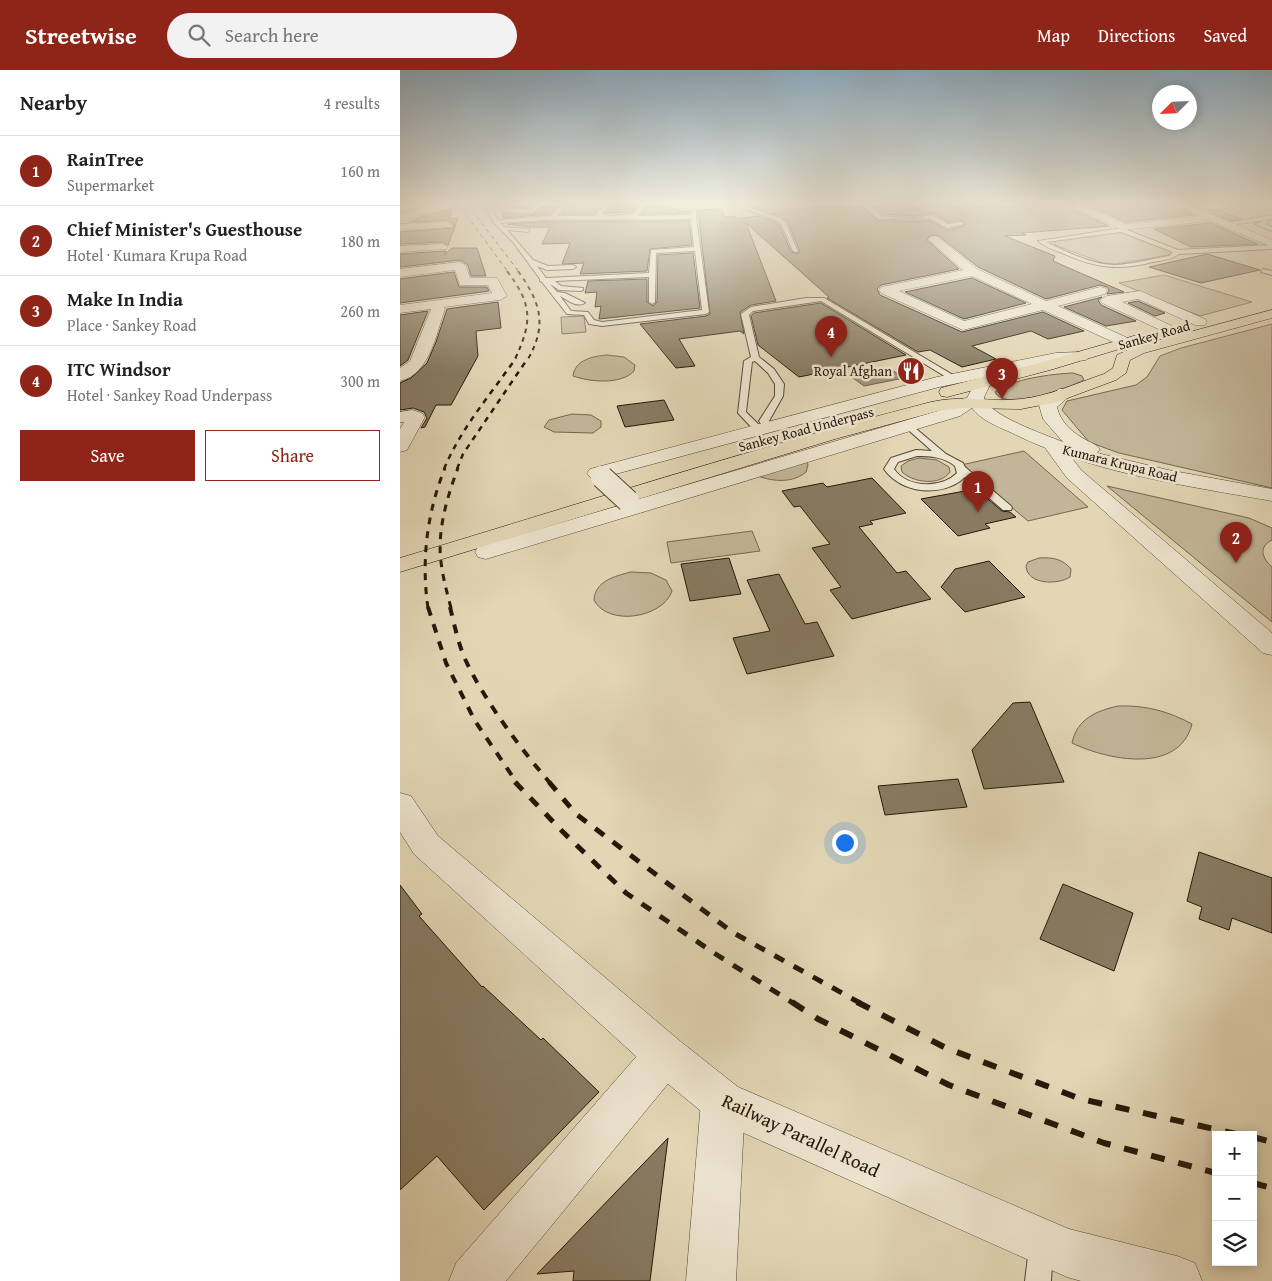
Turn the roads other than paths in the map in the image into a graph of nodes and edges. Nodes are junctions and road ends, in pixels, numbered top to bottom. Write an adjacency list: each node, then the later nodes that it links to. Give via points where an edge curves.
1 (526, 259): 7 (lane)
2 (653, 259): 13 (lane)
3 (698, 259): 18 (lane, via 706,312 602,324 592,322 586,314 569,313)
4 (957, 259): 11 (street)
5 (1084, 259): 6 (lane, via 1111,266)
6 (1163, 259)
7 (528, 261): 8 (lane, via 547,268); 14 (lane)
8 (573, 267)
9 (1263, 271): 12 (lane)
10 (400, 272): 23 (street, via 460,266 465,282 492,281 500,296)
11 (973, 272): 22 (street); 22 (street, via 886,290 964,326)
12 (1272, 274)
13 (652, 275): 15 (lane); 19 (lane)
14 (542, 280): 15 (lane); 18 (lane)
15 (550, 280): 16 (lane, via 559,288)
16 (581, 289)
17 (1100, 291): 22 (street)
18 (553, 293): 20 (lane)
19 (652, 302)
20 (582, 303)
21 (1272, 303): 27 (main road, Sankey Road)
22 (1043, 306): 29 (street)
23 (400, 309)
24 (438, 309): 33 (street, via 417,363)
25 (1272, 314): 35 (main road, Sankey Road, via 1139,350 1123,358 1120,370 1110,378)
26 (1185, 316): 27 (street); 28 (street); 28 (street, via 1138,295 1107,300)
27 (1200, 322): 28 (main road, Sankey Road)
28 (1163, 327): 29 (main road, Sankey Road)
29 (1127, 343): 30 (main road, Sankey Road)
30 (1080, 357): 32 (main road, Sankey Road); 34 (street, via 1056,358)
31 (755, 358): 34 (lane, via 745,314 751,309 822,299); 40 (lane, via 761,360 779,380 776,404); 40 (lane, via 748,361 742,413 752,424)
32 (1036, 370): 35 (main road, Sankey Road, via 1081,371 1090,375); 37 (main road, Sankey Road)
33 (400, 376)
34 (954, 378): 40 (street)
35 (1092, 384): 36 (main road, Sankey Road)
36 (1065, 393): 37 (main road, Sankey Road, via 1021,404); 45 (street, via 1048,405 1048,413 1069,438 1083,447)
37 (975, 397): 39 (street, via 954,412); 41 (street, Kumara Krupa Road, via 994,417); 47 (main road, Sankey Road Underpass, via 828,435)
38 (400, 417): 42 (street, via 416,417)
39 (908, 425): 43 (lane); 47 (street)
40 (762, 427): 46 (street, via 597,473)
41 (1052, 445): 45 (street, Kumara Krupa Road, via 1094,460); 53 (street, via 1074,474)
42 (400, 446)
43 (942, 456): 44 (lane, via 956,462); 44 (lane, via 926,453 907,455 894,460 889,469 902,482 930,487 955,481 960,478)
44 (962, 470): 49 (lane)
45 (1221, 486): 48 (street, Kumara Krupa Road)
46 (597, 491): 47 (main road); 50 (main road); 52 (main road)
47 (635, 495): 51 (street)
48 (1272, 495)
49 (1008, 508)
50 (400, 549)
51 (486, 552)
52 (400, 566)
53 (1272, 647)
54 (400, 805): 55 (street, Railway Parallel Road, via 426,845)
55 (664, 1055): 56 (street, Railway Parallel Road); 58 (street)
56 (723, 1102): 57 (street, Railway Parallel Road); 59 (street)
57 (1053, 1263): 60 (street, Railway Parallel Road)
58 (474, 1281)
59 (711, 1281)
60 (1177, 1281)

